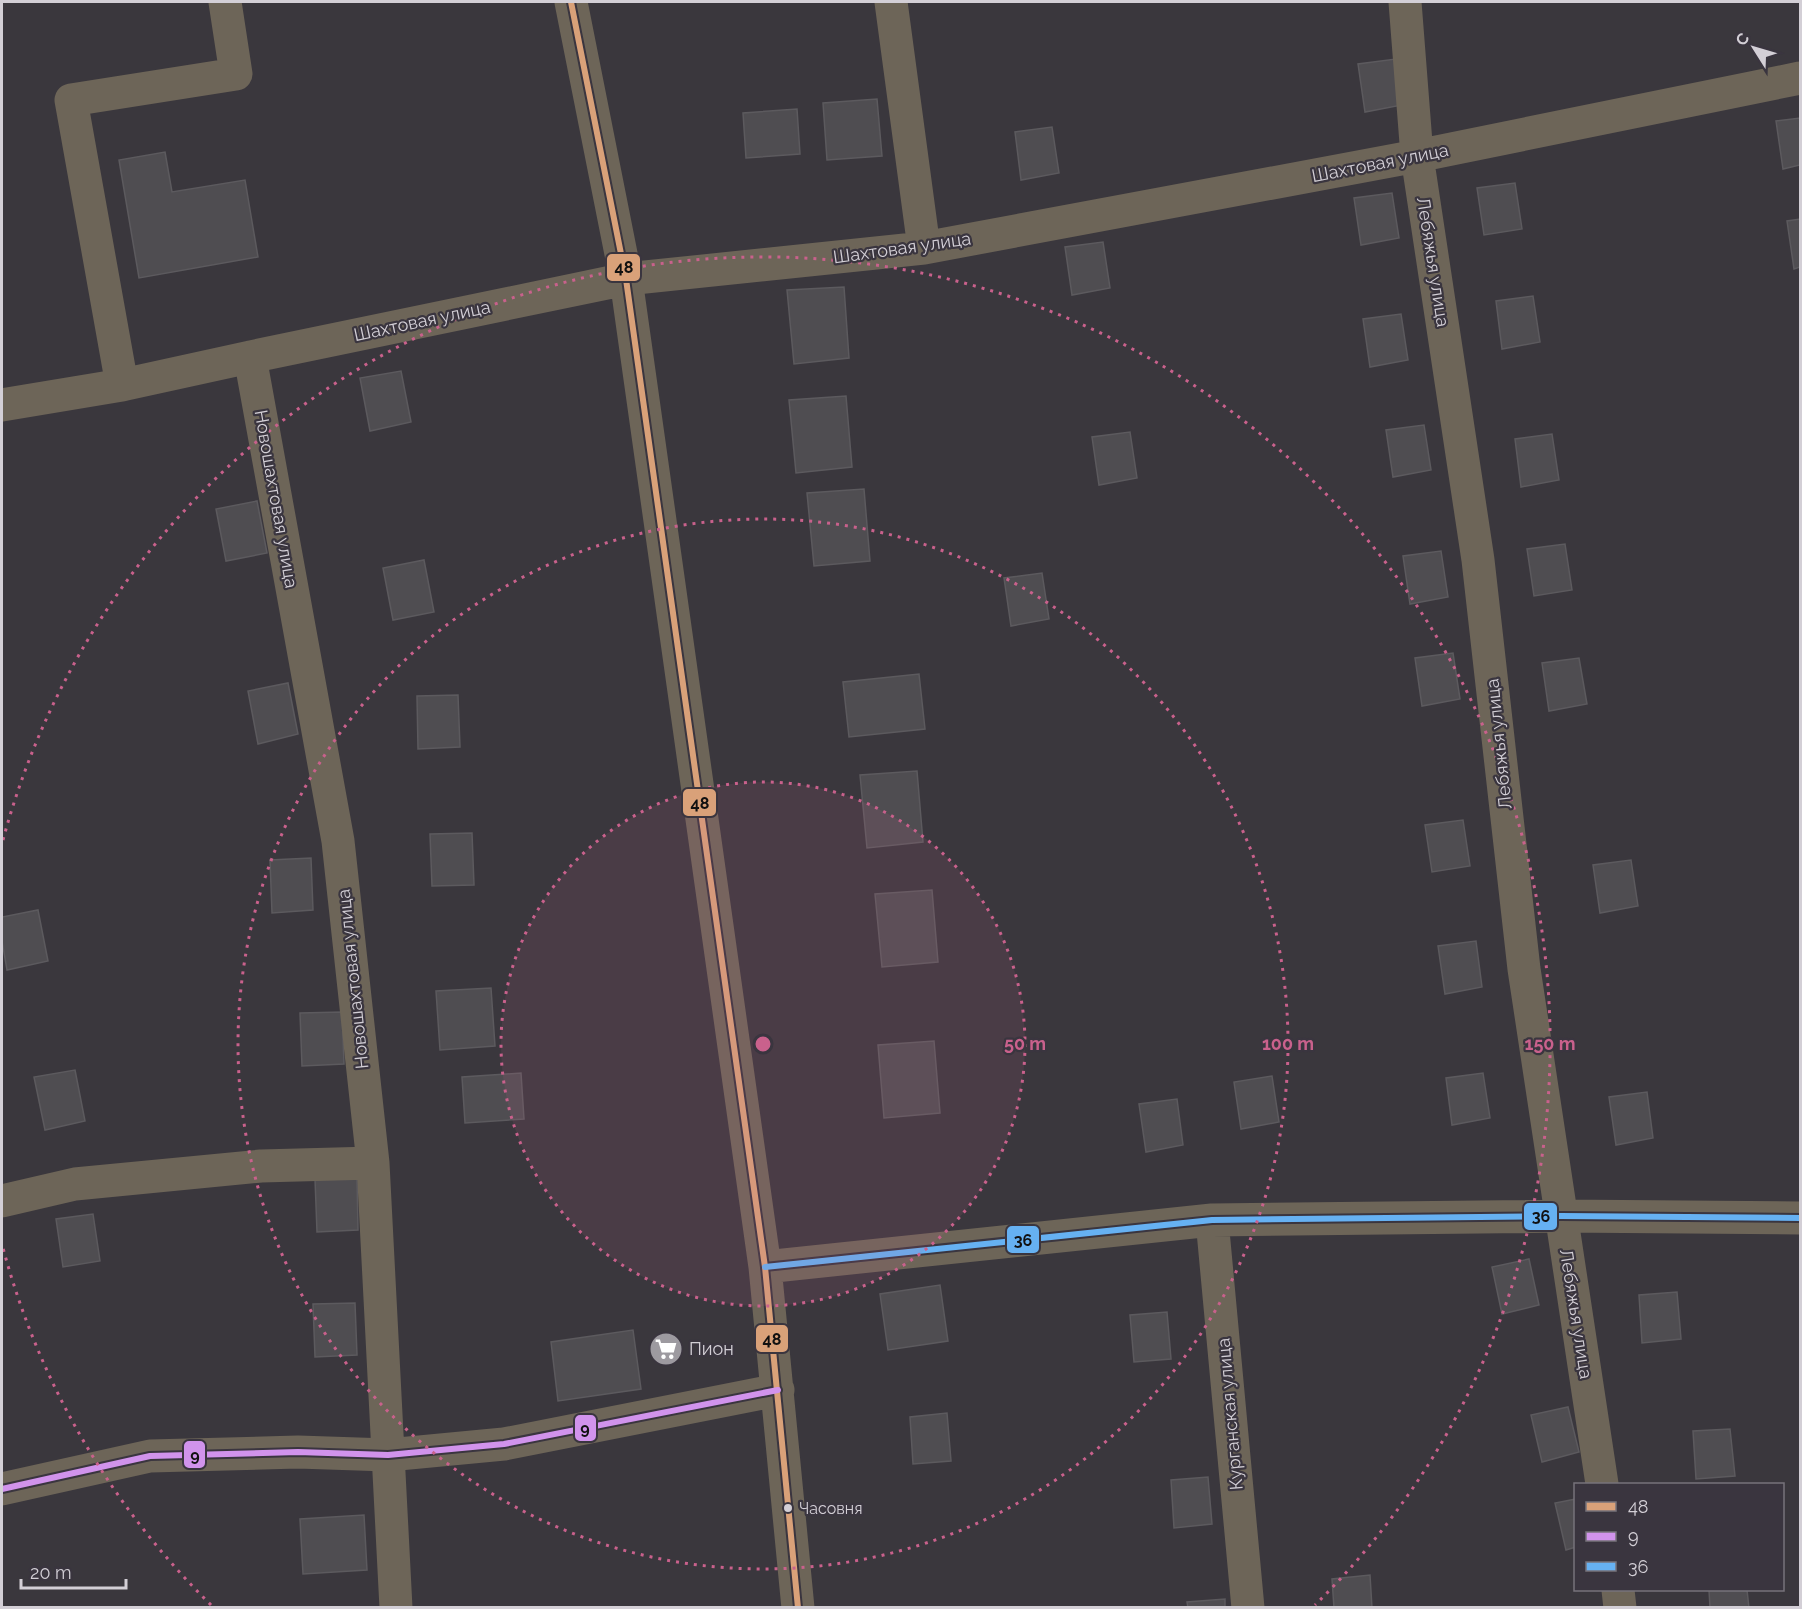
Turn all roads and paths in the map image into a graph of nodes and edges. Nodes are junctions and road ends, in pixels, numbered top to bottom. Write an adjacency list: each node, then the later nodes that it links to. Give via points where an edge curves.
1 (225, 2): 10 (street, via 236,74 71,99)
2 (571, 2): 8 (street)
3 (891, 2): 7 (street)
4 (1405, 2): 6 (street, Лебяжья улица)
5 (1800, 78): 6 (street, Шахтовая улица)
6 (1417, 156): 7 (street, Шахтовая улица); 14 (street, Лебяжья улица, via 1478,560 1524,969)
7 (924, 248): 8 (street, Шахтовая улица)
8 (626, 279): 9 (street, Шахтовая улица); 17 (street)
9 (250, 357): 10 (street, Шахтовая улица); 12 (street, Новошахтовая улица, via 338,841)
10 (122, 386): 11 (street, Шахтовая улица)
11 (2, 405)
12 (374, 1163): 13 (street, via 261,1166 133,1178 75,1184); 19 (street, Новошахтовая улица)
13 (2, 1201)
14 (1561, 1216): 15 (street); 16 (street); 20 (street, Лебяжья улица)
15 (1800, 1218)
16 (1212, 1220): 17 (street); 25 (street, Курганская улица)
17 (765, 1267): 18 (street)
18 (778, 1390): 19 (street, via 504,1444); 24 (street)
19 (388, 1455): 21 (street, via 298,1452 150,1456); 23 (street, Новошахтовая улица)
20 (1602, 1483)
21 (2, 1489)
22 (1617, 1591): 26 (street)
23 (396, 1608)
24 (798, 1608)
25 (1248, 1608)
26 (1620, 1608)

